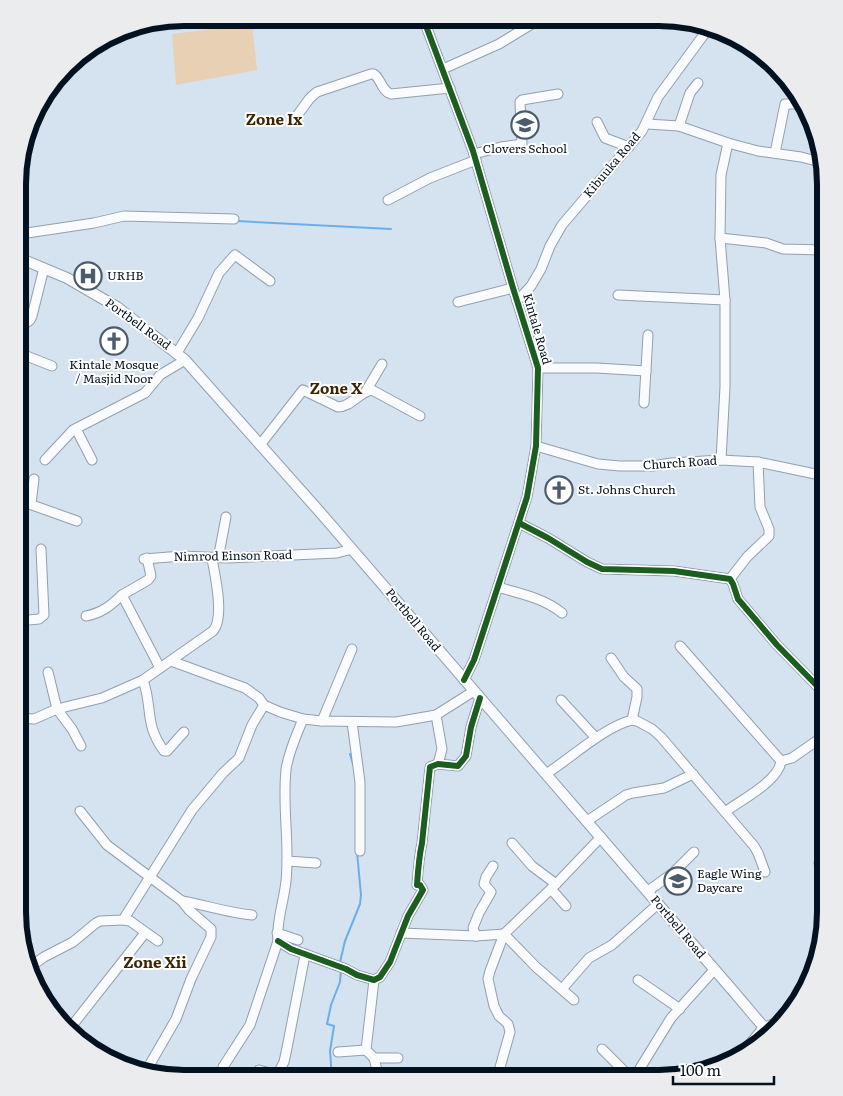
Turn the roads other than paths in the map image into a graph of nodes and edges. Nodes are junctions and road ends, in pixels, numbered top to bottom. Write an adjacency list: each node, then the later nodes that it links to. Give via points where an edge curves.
1 (426, 26): 4 (street, Kintale Road)
2 (529, 26): 4 (street)
3 (705, 33): 11 (street, Kibuuka Road, via 658,97)
4 (444, 69): 6 (street, Kintale Road)
5 (698, 82): 12 (street, via 690,93)
6 (450, 88): 9 (street, via 391,94 384,91 377,76 371,74 317,92); 16 (street, Kintale Road)
7 (558, 94): 16 (street, via 520,102 522,144 501,147)
8 (795, 104): 15 (street, via 785,104)
9 (296, 117)
10 (597, 122): 14 (street, via 605,138)
11 (646, 124): 12 (street); 14 (street, Kibuuka Road)
12 (679, 126): 13 (street)
13 (728, 143): 15 (street); 21 (street, via 721,176)
14 (629, 147): 29 (street, Kibuuka Road, via 562,225 531,286)
15 (775, 153): 17 (street)
16 (475, 157): 18 (street); 26 (street, Kintale Road)
17 (814, 161)
18 (388, 200)
19 (234, 219): 20 (street, via 124,216)
20 (26, 233)
21 (720, 238): 22 (street); 28 (street)
22 (817, 250)
23 (26, 261): 24 (main road, Portbell Road)
24 (44, 268): 31 (street, via 32,316); 33 (main road, Portbell Road, via 118,307)
25 (270, 280): 33 (street, via 235,255 219,273)
26 (512, 288): 29 (street, Kintale Road); 30 (street)
27 (618, 295): 28 (street)
28 (724, 300): 48 (street, via 725,386)
29 (517, 301): 38 (street, Kintale Road)
30 (458, 302)
31 (26, 323)
32 (648, 335): 39 (street)
33 (177, 353): 35 (main road, Portbell Road)
34 (26, 356): 37 (street)
35 (185, 360): 43 (street, via 160,375 145,393); 44 (main road, Portbell Road)
36 (382, 364): 40 (street)
37 (52, 366)
38 (538, 368): 39 (street); 45 (street, Kintale Road)
39 (646, 371): 41 (street)
40 (366, 391): 42 (street, via 372,390); 44 (street, via 344,407 338,407 303,390)
41 (644, 403)
42 (420, 416)
43 (76, 429): 46 (street); 47 (street)
44 (260, 445): 58 (main road, Portbell Road)
45 (536, 446): 48 (street, Church Road, via 598,464 620,466); 56 (street, Kintale Road)
46 (45, 460)
47 (92, 460)
48 (721, 460): 49 (street, Church Road)
49 (758, 462): 50 (street, Church Road); 60 (street, via 760,507 770,536 747,557)
50 (817, 474)
51 (34, 478): 53 (street)
52 (26, 502): 53 (street)
53 (31, 504): 55 (street)
54 (226, 517): 59 (street, via 219,554)
55 (77, 521)
56 (519, 523): 60 (street, via 602,569 674,571); 61 (street, Kintale Road)
57 (41, 549): 65 (street, via 44,615)
58 (352, 549): 59 (street, Nimrod Einson Road, via 337,553); 73 (main road, Portbell Road)
59 (212, 559): 62 (street, Nimrod Einson Road, via 182,556 145,559 151,576); 69 (street, via 219,605 216,628)
60 (730, 579): 74 (street, via 743,606)
61 (498, 587): 63 (street, via 540,600); 73 (street, Kintale Road, via 474,660)
62 (122, 595): 64 (street, via 108,609); 70 (street)
63 (562, 613)
64 (86, 616)
65 (26, 620)
66 (680, 646): 89 (street)
67 (352, 649): 83 (street)
68 (611, 658): 82 (street, via 636,689)
69 (170, 661): 70 (street); 77 (street, via 245,688)
70 (160, 668): 72 (street)
71 (48, 672): 78 (street)
72 (143, 680): 78 (street, via 102,698); 85 (street, via 152,730 164,751)
73 (464, 680): 75 (main road, Portbell Road)
74 (816, 686)
75 (477, 695): 79 (street); 90 (street, via 464,760 458,766); 91 (main road, Portbell Road)
76 (561, 700): 86 (street)
77 (264, 705): 81 (street); 104 (street, via 239,758 192,810)
78 (57, 709): 80 (street, via 34,719); 88 (street)
79 (436, 715): 84 (street, via 396,722); 90 (street, via 442,749)
80 (26, 718)
81 (303, 719): 83 (street); 100 (street, via 286,767)
82 (632, 720): 86 (street); 92 (street, via 652,729)
83 (322, 721): 84 (street)
84 (352, 722): 98 (street, via 360,782)
85 (184, 732)
86 (596, 738): 91 (street)
87 (816, 742): 89 (street, via 792,758)
88 (81, 746)
89 (781, 761): 94 (street, via 777,773 770,780)
90 (438, 764): 113 (street, via 430,767 419,853 417,884 423,890)
91 (546, 774): 95 (main road, Portbell Road)
92 (693, 774): 94 (street); 95 (street, via 664,788 634,792)
93 (80, 810): 104 (street, via 107,845)
94 (725, 812): 103 (street, via 758,853)
95 (587, 821): 96 (main road, Portbell Road)
96 (601, 837): 105 (street); 106 (main road, Portbell Road)
97 (512, 843): 105 (street)
98 (360, 851)
99 (694, 852): 106 (street)
100 (288, 861): 101 (street); 116 (street)
101 (316, 863)
102 (494, 866): 115 (street, via 486,876 484,884 490,892 476,918 473,928)
103 (765, 872)
104 (151, 877): 107 (street); 111 (street)
105 (554, 887): 109 (street); 114 (street)
106 (648, 891): 108 (main road, Portbell Road)
107 (182, 901): 110 (street); 134 (street, via 210,926 212,934 176,1019)
108 (658, 904): 121 (main road, Portbell Road); 124 (street, via 612,945 589,958)
109 (566, 906)
110 (252, 915)
111 (124, 920): 112 (street); 120 (street, via 100,921 74,942)
112 (145, 933): 118 (street); 127 (street)
113 (401, 933): 115 (street); 122 (street, via 390,962)
114 (504, 934): 115 (street); 124 (street); 138 (street, via 488,979 494,1006 510,1032)
115 (476, 936)
116 (278, 937): 117 (street); 119 (street); 135 (street, via 250,1025)
117 (298, 940)
118 (158, 941)
119 (305, 955): 122 (street); 136 (street)
120 (35, 963)
121 (714, 970): 126 (street); 128 (main road, Portbell Road)
122 (374, 980): 130 (street)
123 (638, 980): 126 (street)
124 (562, 989): 125 (street)
125 (574, 1000)
126 (680, 1009): 140 (street)
127 (73, 1024)
128 (764, 1029)
129 (602, 1049): 139 (street)
130 (366, 1050): 131 (street); 132 (street)
131 (338, 1052)
132 (374, 1058): 133 (street); 137 (street)
133 (398, 1058)
134 (149, 1066)
135 (223, 1067)
136 (280, 1069)
137 (377, 1069)
138 (500, 1069)
139 (623, 1069)
140 (638, 1069)

